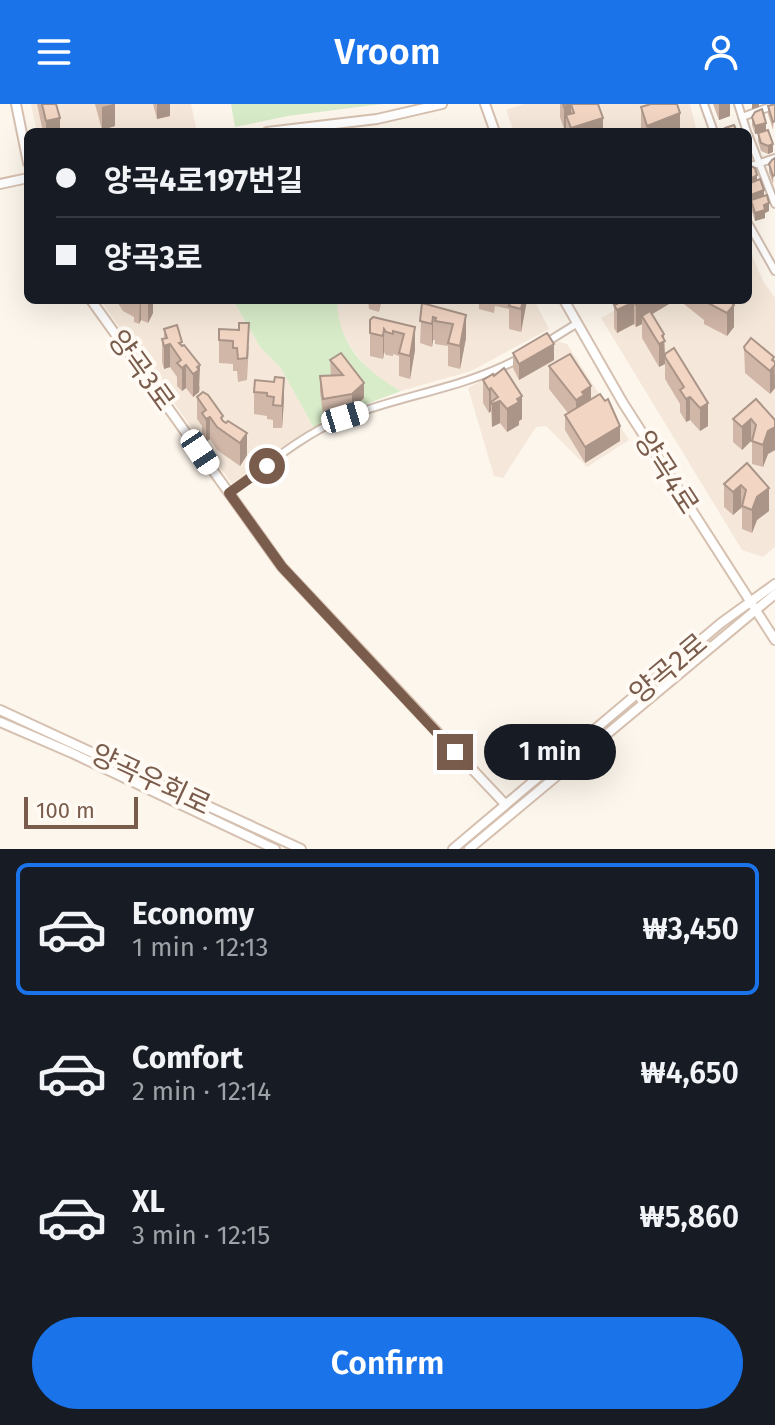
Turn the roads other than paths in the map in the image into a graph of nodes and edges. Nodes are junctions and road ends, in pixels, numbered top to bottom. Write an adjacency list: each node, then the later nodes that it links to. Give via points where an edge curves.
1 (16, 104): 12 (street)
2 (442, 104): 8 (street)
3 (485, 104): 9 (street)
4 (704, 104): 10 (street)
5 (738, 104): 7 (street)
6 (775, 105): 7 (street)
7 (742, 117): 11 (street)
8 (301, 128)
9 (494, 128)
10 (713, 128)
11 (746, 128)
12 (24, 143)
13 (752, 145): 15 (street)
14 (775, 158): 15 (street)
15 (758, 164): 16 (street); 19 (street)
16 (752, 166)
17 (24, 179): 18 (street)
18 (0, 184)
19 (775, 204)
20 (752, 230): 21 (street)
21 (775, 271)
22 (94, 304): 27 (street, 양곡3로)
23 (566, 304): 24 (street, 양곡4로)
24 (576, 324): 25 (street); 30 (street, 양곡4로)
25 (534, 349)
26 (521, 357): 27 (street, via 463,384 334,422)
27 (229, 493): 35 (street, 양곡3로, via 282,567)
28 (775, 584): 30 (street, 양곡2로)
29 (775, 594): 31 (street, 양곡2로)
30 (750, 602): 31 (street, 양곡4로); 35 (street, 양곡2로)
31 (755, 611): 32 (street, 양곡4로); 39 (street, 양곡2로)
32 (775, 640)
33 (0, 710): 37 (street, 양곡우회로)
34 (0, 722): 36 (street, 양곡우회로)
35 (505, 804): 38 (street, 양곡2로)
36 (275, 849)
37 (301, 849)
38 (453, 849)
39 (469, 849)

